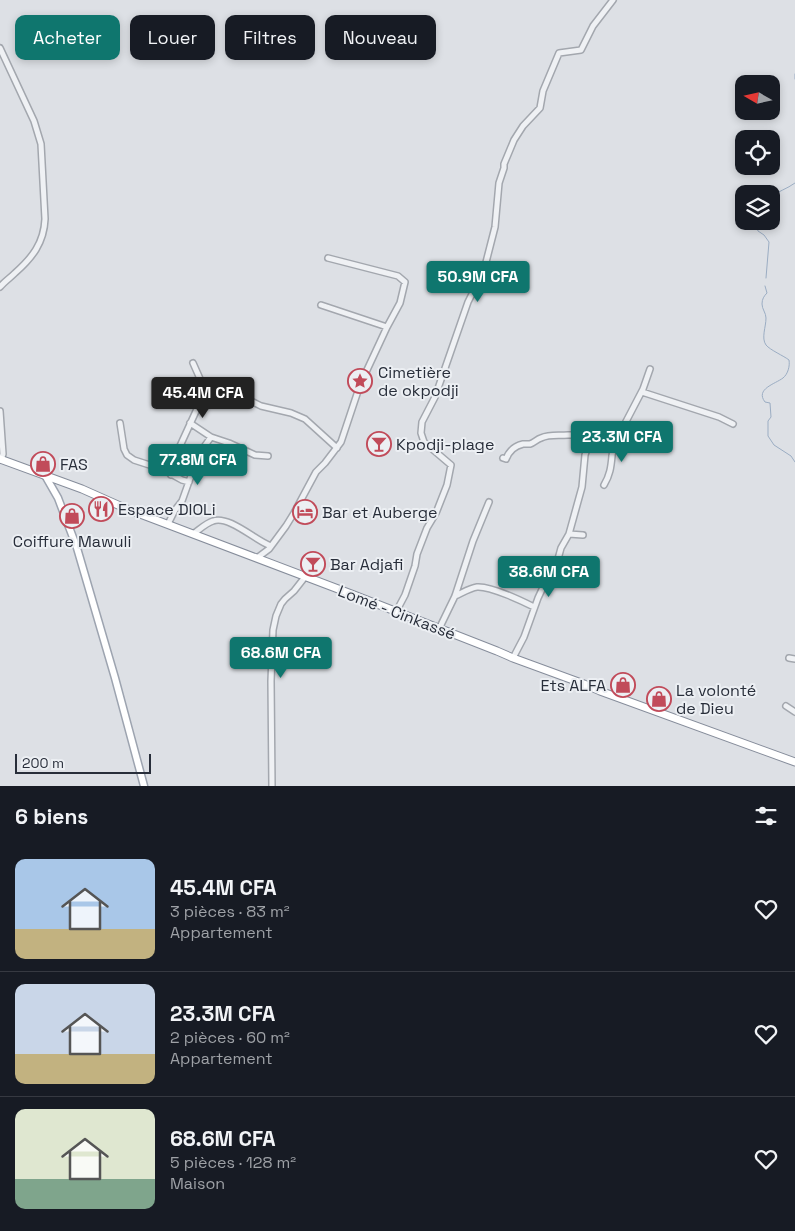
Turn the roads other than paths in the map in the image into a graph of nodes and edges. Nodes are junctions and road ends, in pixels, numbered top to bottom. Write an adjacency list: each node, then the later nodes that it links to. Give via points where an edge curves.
1 (614, 0): 36 (street, via 593,26 581,50 559,53 540,108 514,140 504,164 495,227 484,270 468,302 435,397 422,422 424,442 451,465 449,480 427,528)
2 (0, 48): 4 (street, via 34,121 40,144 45,219 36,252)
3 (328, 258): 6 (street, via 398,276 405,282 400,303)
4 (0, 287)
5 (320, 305): 6 (street)
6 (386, 327): 18 (street)
7 (193, 363): 9 (street)
8 (650, 370): 10 (street)
9 (202, 382): 13 (street, via 197,408); 18 (street, via 304,419)
10 (642, 392): 14 (street); 15 (street, via 619,435)
11 (0, 411): 21 (street)
12 (120, 423): 22 (street, via 127,456)
13 (190, 423): 16 (street); 22 (street, via 174,459)
14 (733, 424)
15 (611, 436): 17 (street); 25 (street, via 614,449 610,474)
16 (211, 438): 19 (street); 24 (street)
17 (594, 439): 20 (street, via 582,434 549,435 520,445 511,450 506,459); 29 (street, via 585,456 582,487)
18 (337, 448): 31 (street, via 316,472 294,513)
19 (268, 456)
20 (503, 458)
21 (0, 460): 23 (highway, Lomé - Cinkassé)
22 (171, 475): 24 (street)
23 (46, 477): 27 (highway, Lomé - Cinkassé); 44 (main road, via 58,498 77,548)
24 (189, 482): 27 (street)
25 (604, 484)
26 (489, 502): 34 (street)
27 (168, 524): 28 (highway, Lomé - Cinkassé)
28 (193, 534): 31 (street, via 220,519); 32 (highway, Lomé - Cinkassé)
29 (569, 534): 30 (street); 35 (street)
30 (583, 535)
31 (271, 546): 32 (street)
32 (257, 558): 33 (highway, Lomé - Cinkassé)
33 (305, 577): 36 (highway, Lomé - Cinkassé); 45 (street, via 281,604 273,630)
34 (455, 596): 35 (street, via 475,587); 37 (street)
35 (534, 607): 38 (street, via 524,638)
36 (396, 612): 37 (highway, Lomé - Cinkassé)
37 (439, 628): 38 (highway, Lomé - Cinkassé)
38 (513, 658): 43 (highway, Lomé - Cinkassé)
39 (789, 658): 40 (street)
40 (795, 659)
41 (786, 706): 42 (street)
42 (795, 712)
43 (795, 762)
44 (144, 786)
45 (272, 786)

